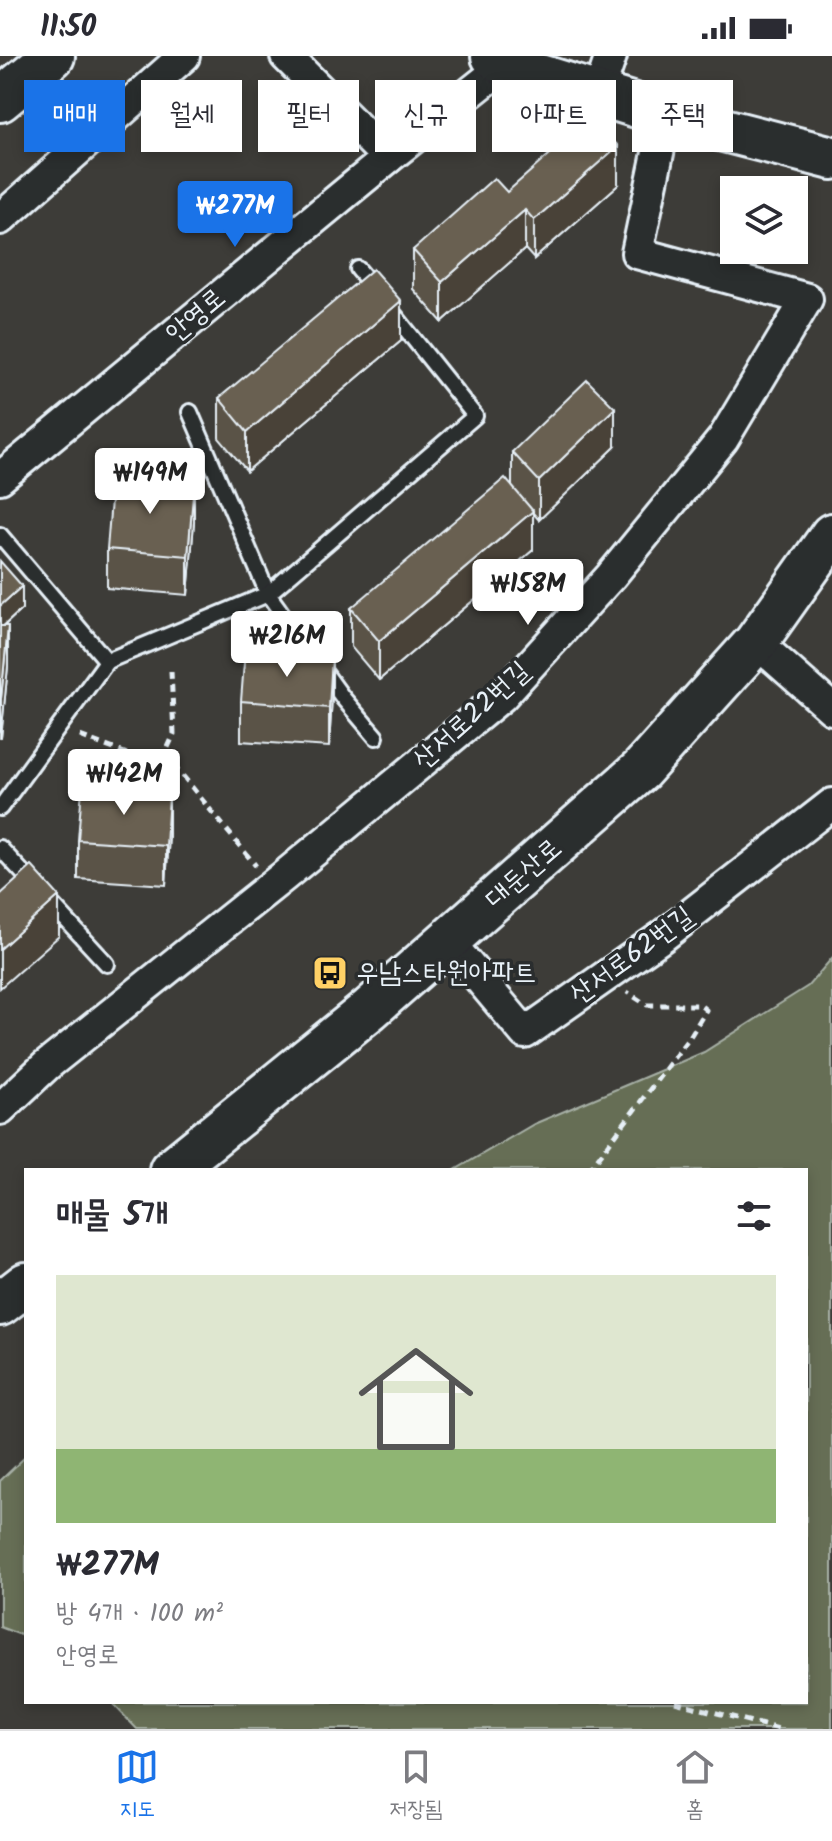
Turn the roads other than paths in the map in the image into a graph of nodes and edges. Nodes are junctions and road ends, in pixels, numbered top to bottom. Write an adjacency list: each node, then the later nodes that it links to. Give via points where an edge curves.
1 (53, 56): 7 (main road)
2 (184, 56): 12 (street)
3 (286, 56): 10 (street)
4 (499, 61): 5 (main road); 10 (street, 안영로)
5 (605, 75): 6 (main road)
6 (632, 93)
7 (0, 100)
8 (733, 132): 11 (main road)
9 (658, 152): 28 (street, 산서로22번길, via 637,253 807,299 723,439 611,576 502,696)
10 (388, 158): 15 (street, 안영로)
11 (832, 158)
12 (0, 219)
13 (358, 269): 18 (lane, via 475,416)
14 (190, 412): 18 (lane)
15 (0, 478)
16 (0, 535): 20 (lane)
17 (832, 535): 19 (main road, 대둔산로)
18 (268, 594): 20 (lane); 22 (lane)
19 (756, 642): 21 (street); 26 (main road, 대둔산로, via 641,770)
20 (107, 661): 24 (lane)
21 (832, 709)
22 (376, 737)
23 (832, 804): 26 (street, 산서로62번길, via 663,936 525,1033)
24 (0, 808)
25 (0, 848): 27 (lane)
26 (448, 941): 29 (main road, 대둔산로)
27 (107, 964)
28 (0, 1109)
29 (173, 1168)
30 (24, 1286): 31 (main road)
31 (0, 1304)

